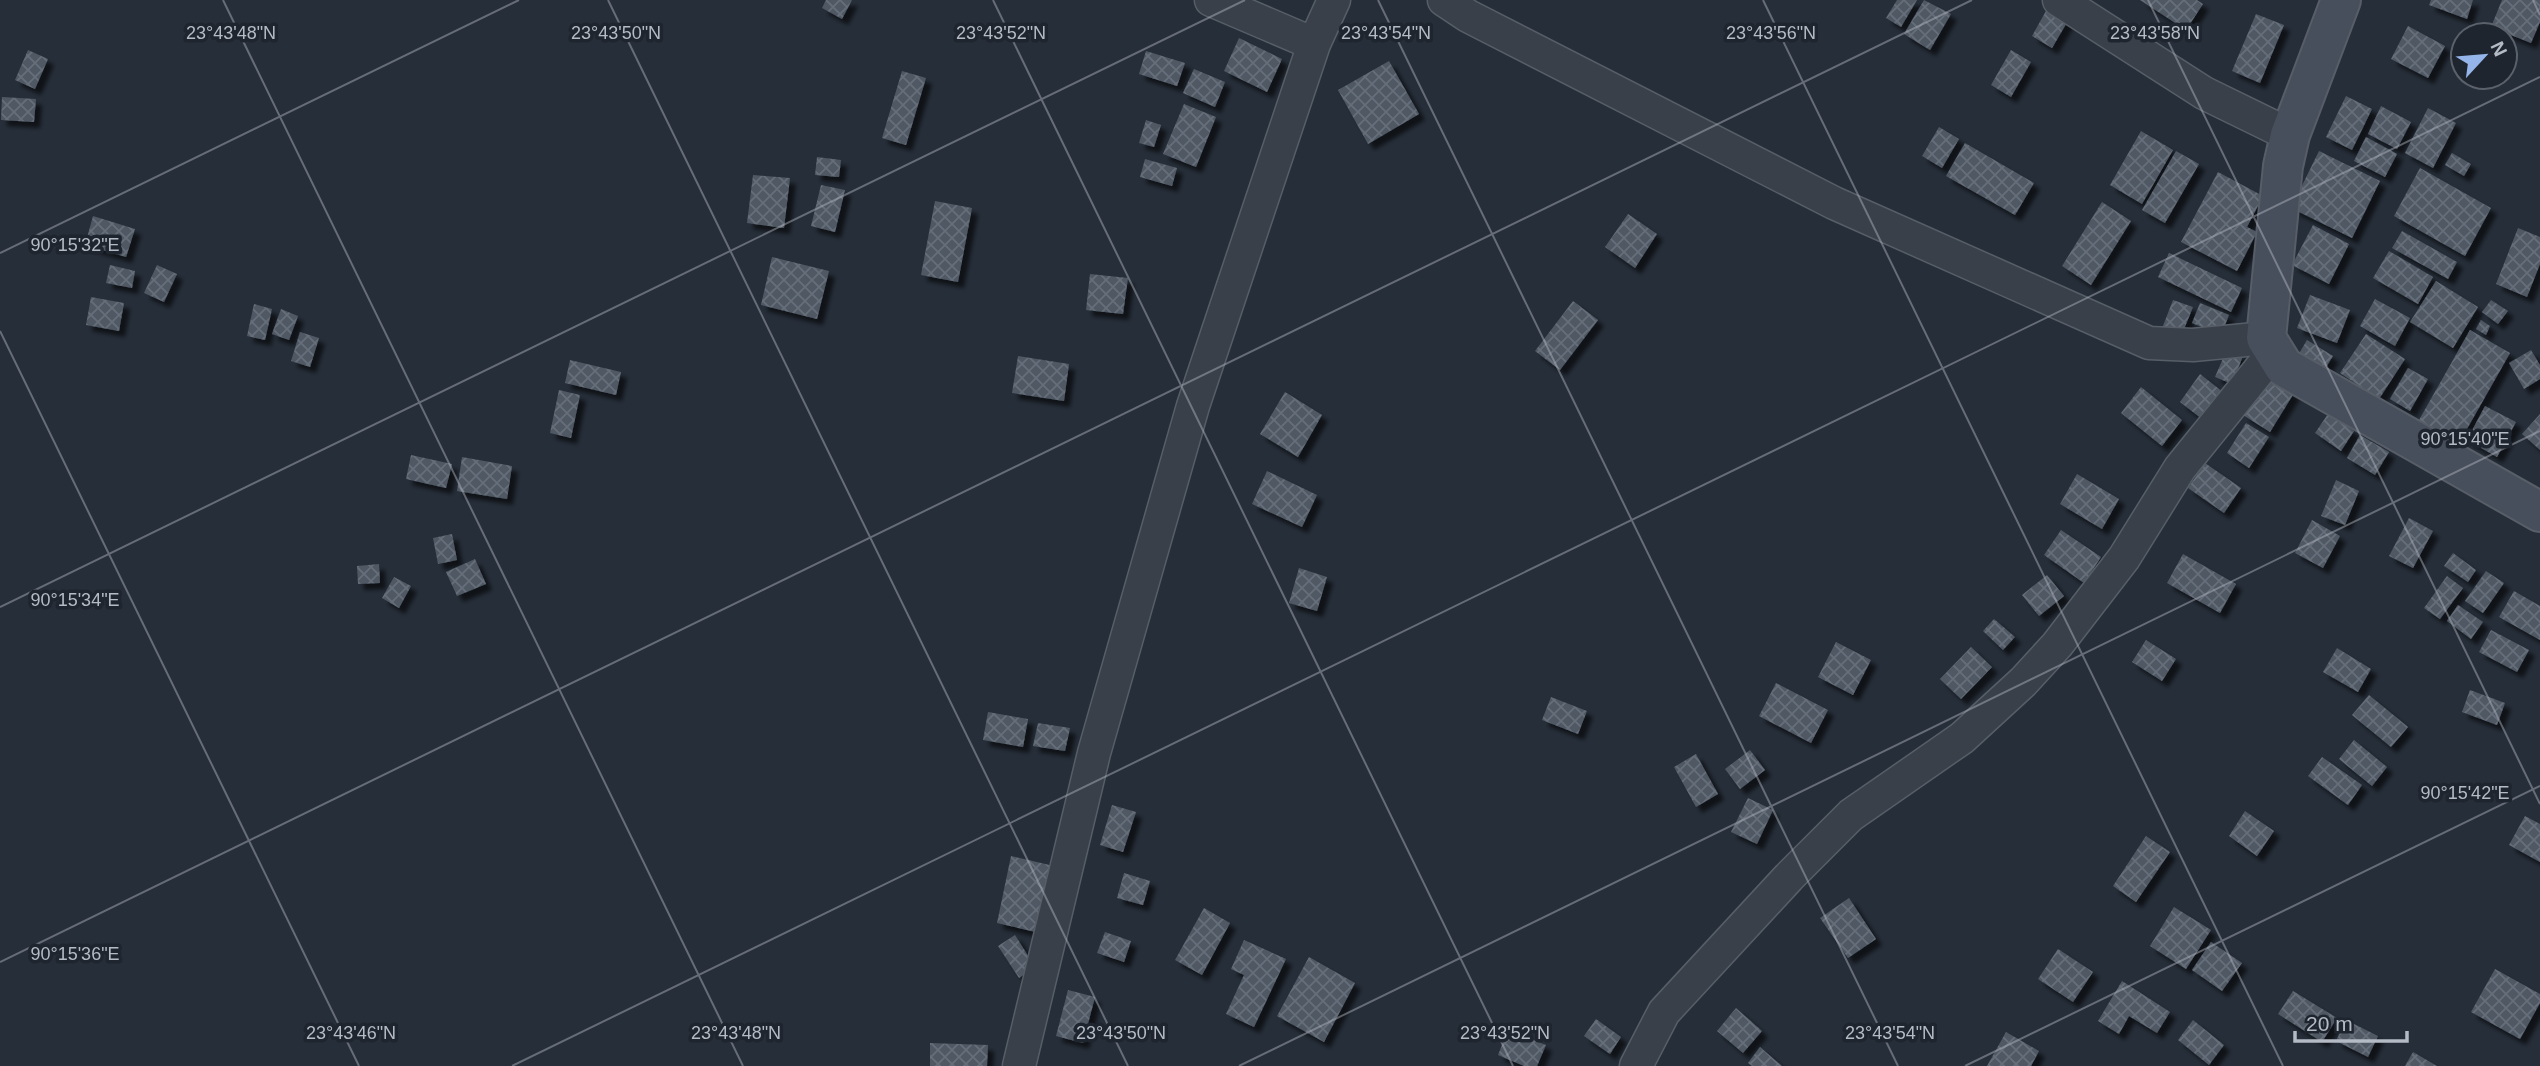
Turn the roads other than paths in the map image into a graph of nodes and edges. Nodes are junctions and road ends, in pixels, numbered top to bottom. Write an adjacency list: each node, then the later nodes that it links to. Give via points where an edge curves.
1 (1211, 0): 6 (street)
2 (1334, 0): 6 (street)
3 (1444, 0): 8 (street, via 1834,204 2149,343)
4 (2059, 0): 7 (street, via 2204,93)
5 (2340, 0): 7 (main road)
6 (1314, 44): 10 (street, via 1182,446 1094,753)
7 (2290, 135): 8 (main road, via 2283,166)
8 (2269, 346): 9 (main road, via 2284,367); 11 (street, via 2180,468 2123,558 2057,645 1962,738 1851,815 1664,1013)
9 (2540, 512)
10 (1019, 1066)
11 (1636, 1066)

